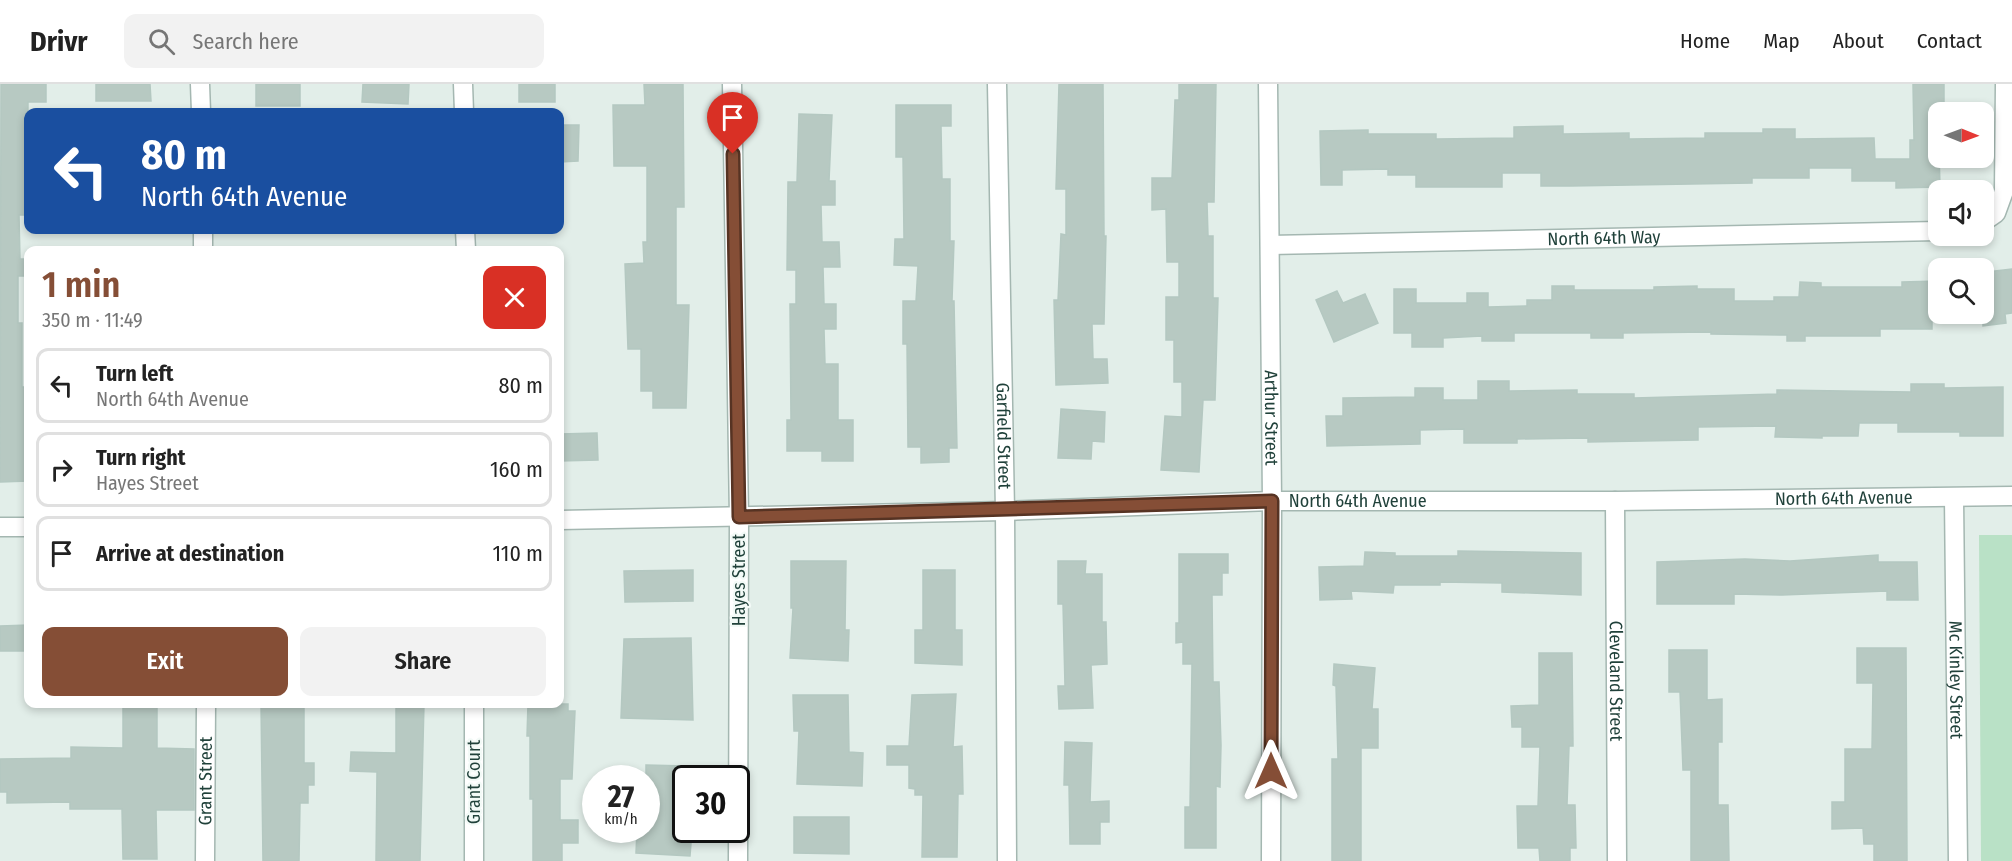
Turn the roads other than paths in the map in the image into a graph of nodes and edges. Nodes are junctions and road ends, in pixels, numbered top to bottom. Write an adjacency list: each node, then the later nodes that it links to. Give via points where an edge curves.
1 (200, 84): 7 (street)
2 (463, 84): 8 (street)
3 (732, 84): 17 (street, Hayes Street)
4 (997, 84): 16 (street, Garfield Street)
5 (1268, 84): 11 (street, Arthur Street)
6 (2005, 84): 9 (street, via 2004,190)
7 (201, 108)
8 (464, 108)
9 (1994, 210)
10 (1928, 231): 11 (street, North 64th Way)
11 (1270, 245): 14 (street, Arthur Street)
12 (2012, 496): 13 (street, North 64th Avenue)
13 (1954, 498): 15 (street, North 64th Avenue); 29 (street, Mc Kinley Street)
14 (1272, 501): 15 (street, North 64th Avenue); 16 (street, North 64th Avenue); 27 (street, Arthur Street)
15 (1615, 501): 28 (street, Cleveland Street)
16 (1005, 511): 17 (street, North 64th Avenue); 26 (street, Garfield Street)
17 (739, 517): 18 (street, North 64th Avenue); 25 (street, Hayes Street)
18 (564, 520)
19 (24, 526): 20 (street)
20 (0, 527)
21 (206, 708): 23 (street, Grant Street)
22 (474, 708): 24 (street, Grant Court)
23 (205, 861)
24 (474, 861)
25 (738, 861)
26 (1007, 861)
27 (1270, 861)
28 (1617, 861)
29 (1958, 861)

